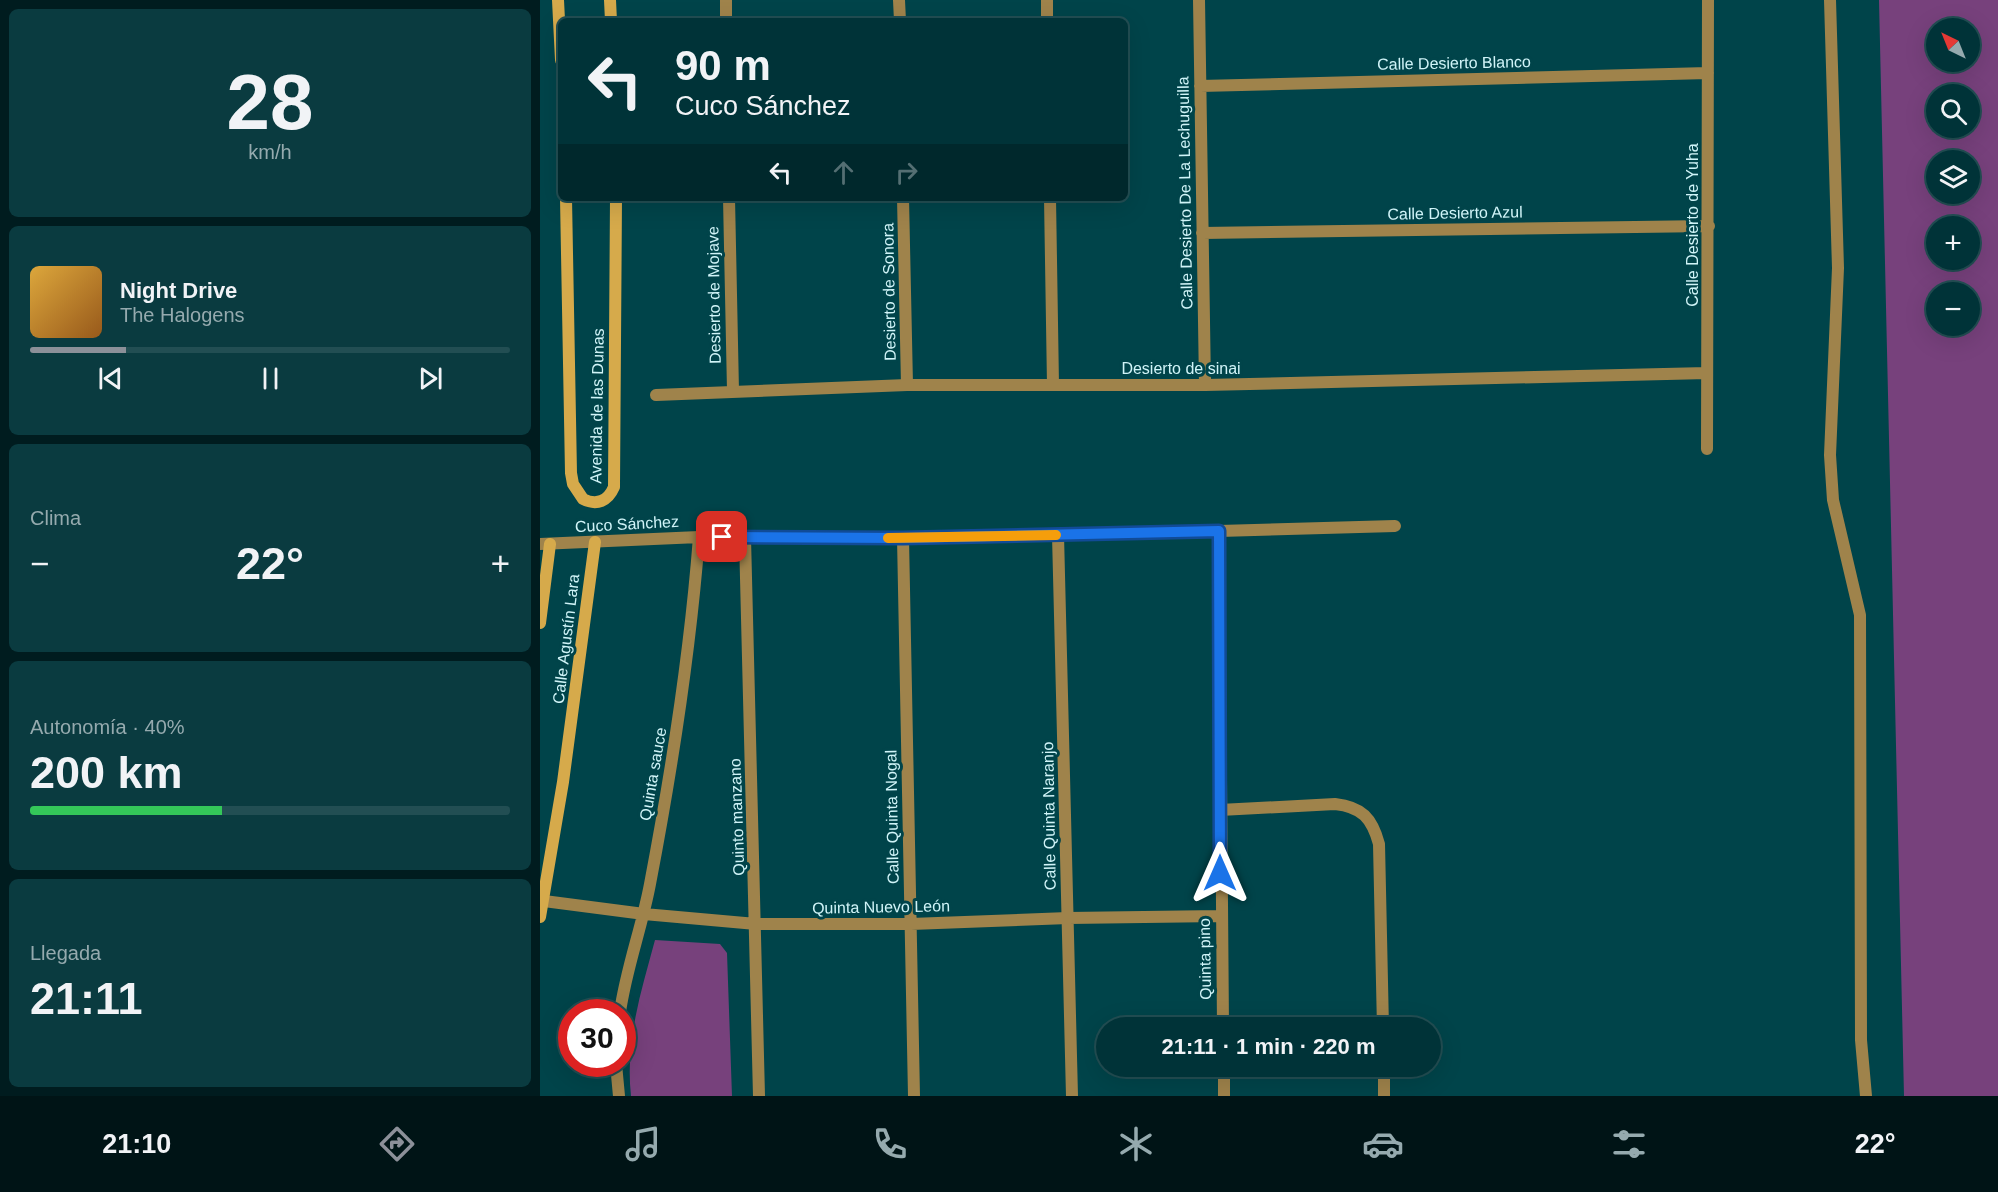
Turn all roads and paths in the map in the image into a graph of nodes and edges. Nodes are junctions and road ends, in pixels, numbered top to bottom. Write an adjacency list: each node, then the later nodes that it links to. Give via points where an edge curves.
1 (558, 0): 9 (street)
2 (610, 0): 10 (street)
3 (726, 0): 11 (street)
4 (899, 0): 12 (street)
5 (1047, 0): 13 (street)
6 (1199, 0): 15 (street, Calle Desierto De La Lechuguilla)
7 (1708, 0): 14 (street, Calle Desierto de Yuha)
8 (1830, 0): 59 (street, via 1838,268 1830,455 1833,500 1860,615 1861,1040)
9 (559, 18)
10 (611, 18)
11 (726, 18)
12 (900, 18)
13 (1047, 18)
14 (1708, 73): 15 (street, Calle Desierto Blanco); 21 (street, Calle Desierto de Yuha)
15 (1200, 86): 22 (street, Calle Desierto De La Lechuguilla)
16 (566, 201): 17 (street, Avenida de las Dunas, via 571,473 583,498 597,502 605,500 614,487)
17 (616, 201)
18 (729, 201): 27 (street, Desierto de Mojave)
19 (903, 201): 24 (street, Desierto de Sonora)
20 (1050, 201): 25 (street)
21 (1709, 226): 22 (street, Calle Desierto Azul); 23 (street, Calle Desierto de Yuha)
22 (1202, 233): 26 (street, Calle Desierto De La Lechuguilla)
23 (1707, 373): 26 (street, Desierto de sinai); 29 (street, Calle Desierto de Yuha)
24 (907, 385): 25 (street, Desierto de sinai); 27 (street, Desierto de sinai)
25 (1053, 385): 26 (street, Desierto de sinai)
26 (1205, 385)
27 (733, 391): 28 (street, Desierto de sinai)
28 (656, 395)
29 (1707, 449)
30 (1395, 526): 31 (street, Cuco Sánchez)
31 (1219, 531): 32 (street, Cuco Sánchez); 39 (street, Quinta pino)
32 (1058, 535): 35 (street, Cuco Sánchez); 44 (street, Calle Quinta Naranjo)
33 (699, 537): 34 (street, Cuco Sánchez); 36 (street, Cuco Sánchez); 41 (street, Quinta sauce, via 686,674)
34 (745, 538): 35 (street, Cuco Sánchez); 45 (street, Quinto manzano)
35 (903, 538): 46 (street, Calle Quinta Nogal)
36 (595, 542): 37 (street, Cuco Sánchez); 40 (street, Calle Agustín Lara)
37 (545, 544): 38 (street)
38 (540, 623)
39 (1220, 810): 42 (street, Quinta pino); 49 (street, via 1335,804 1353,806 1364,813 1374,826 1378,844)
40 (544, 901): 41 (street, Quinta Nuevo León); 43 (street, Calle Agustín Lara)
41 (644, 914): 45 (street, Quinta Nuevo León); 47 (street, Quinta sauce)
42 (1220, 916): 44 (street, Quinta Nuevo León); 48 (street, Quinta pino)
43 (540, 917)
44 (1068, 918): 46 (street, Quinta Nuevo León); 56 (street, Calle Quinta Naranjo)
45 (756, 924): 46 (street, Quinta Nuevo León); 54 (street, Quinto manzano)
46 (911, 924): 55 (street, Calle Quinta Nogal)
47 (623, 999)
48 (1223, 1017)
49 (1383, 1017)
50 (618, 1077): 53 (street)
51 (1224, 1077): 57 (street)
52 (1384, 1077): 58 (street)
53 (620, 1096)
54 (759, 1096)
55 (914, 1096)
56 (1072, 1096)
57 (1224, 1096)
58 (1384, 1096)
59 (1866, 1096)

